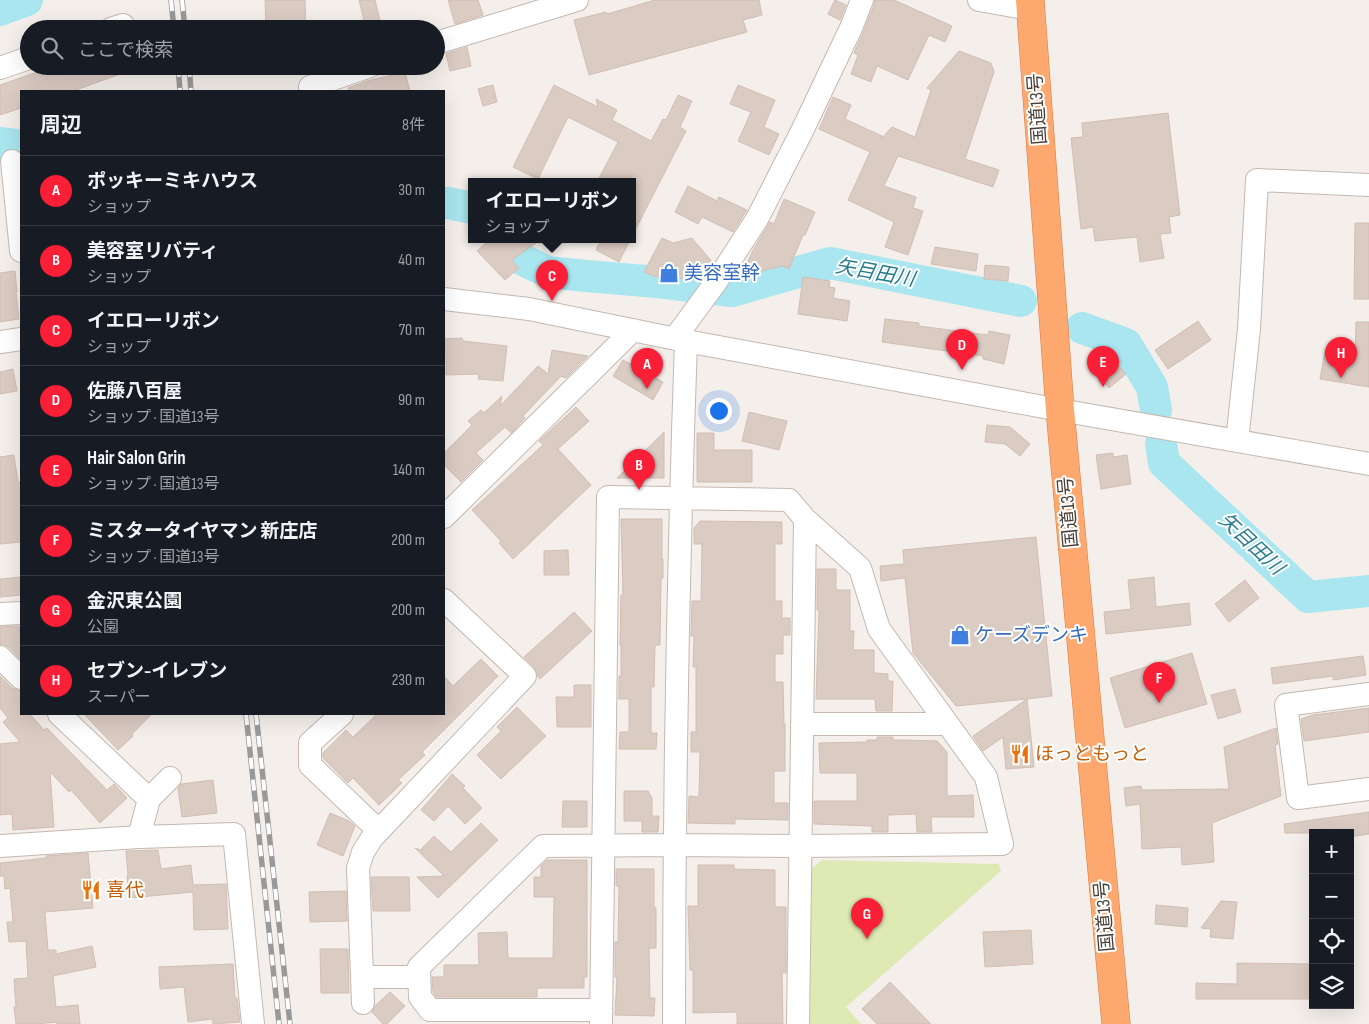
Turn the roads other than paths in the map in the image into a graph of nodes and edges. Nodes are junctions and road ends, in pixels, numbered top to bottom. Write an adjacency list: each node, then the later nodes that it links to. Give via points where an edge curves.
1 (577, 0): 5 (street)
2 (862, 0): 16 (street, via 757,219 702,300)
3 (979, 0): 4 (street)
4 (1031, 5): 18 (highway, 国道13号)
5 (445, 41)
6 (20, 61): 7 (street)
7 (0, 68)
8 (344, 75): 9 (street)
9 (310, 87)
10 (12, 160): 12 (street)
11 (1369, 185): 19 (street, via 1257,180 1249,329)
12 (20, 241)
13 (445, 299): 14 (street, via 529,309)
14 (633, 330): 16 (street); 22 (street)
15 (20, 339): 17 (street)
16 (680, 340): 18 (street); 21 (street)
17 (0, 342)
18 (1060, 410): 19 (street); 50 (highway, 国道13号)
19 (1237, 440): 20 (street)
20 (1369, 464)
21 (680, 498): 23 (street, via 789,500); 39 (street); 41 (street, via 608,498)
22 (445, 516)
23 (805, 519): 32 (street); 33 (street, via 860,568 879,629)
24 (447, 609): 37 (street, via 525,676)
25 (20, 612): 26 (street)
26 (0, 614)
27 (0, 658): 28 (street)
28 (20, 677)
29 (1369, 694): 35 (street, via 1286,705 1298,798)
30 (60, 715): 36 (street)
31 (341, 715): 37 (street, via 310,744 310,765)
32 (802, 724): 33 (street); 42 (street)
33 (947, 724): 42 (street, via 986,777 1002,844)
34 (170, 778): 36 (street)
35 (1369, 789)
36 (149, 800): 38 (street)
37 (379, 831): 43 (street, via 363,852 358,868)
38 (139, 837): 40 (street); 47 (street, via 234,834)
39 (674, 845): 41 (street); 42 (street); 48 (street)
40 (0, 846)
41 (603, 846): 44 (street, via 543,846 419,967); 46 (street)
42 (801, 846): 49 (street)
43 (362, 977): 44 (street); 45 (street)
44 (419, 977): 46 (street, via 420,997 430,1010)
45 (363, 1003)
46 (601, 1017)
47 (253, 1024)
48 (674, 1024)
49 (798, 1024)
50 (1116, 1024)

